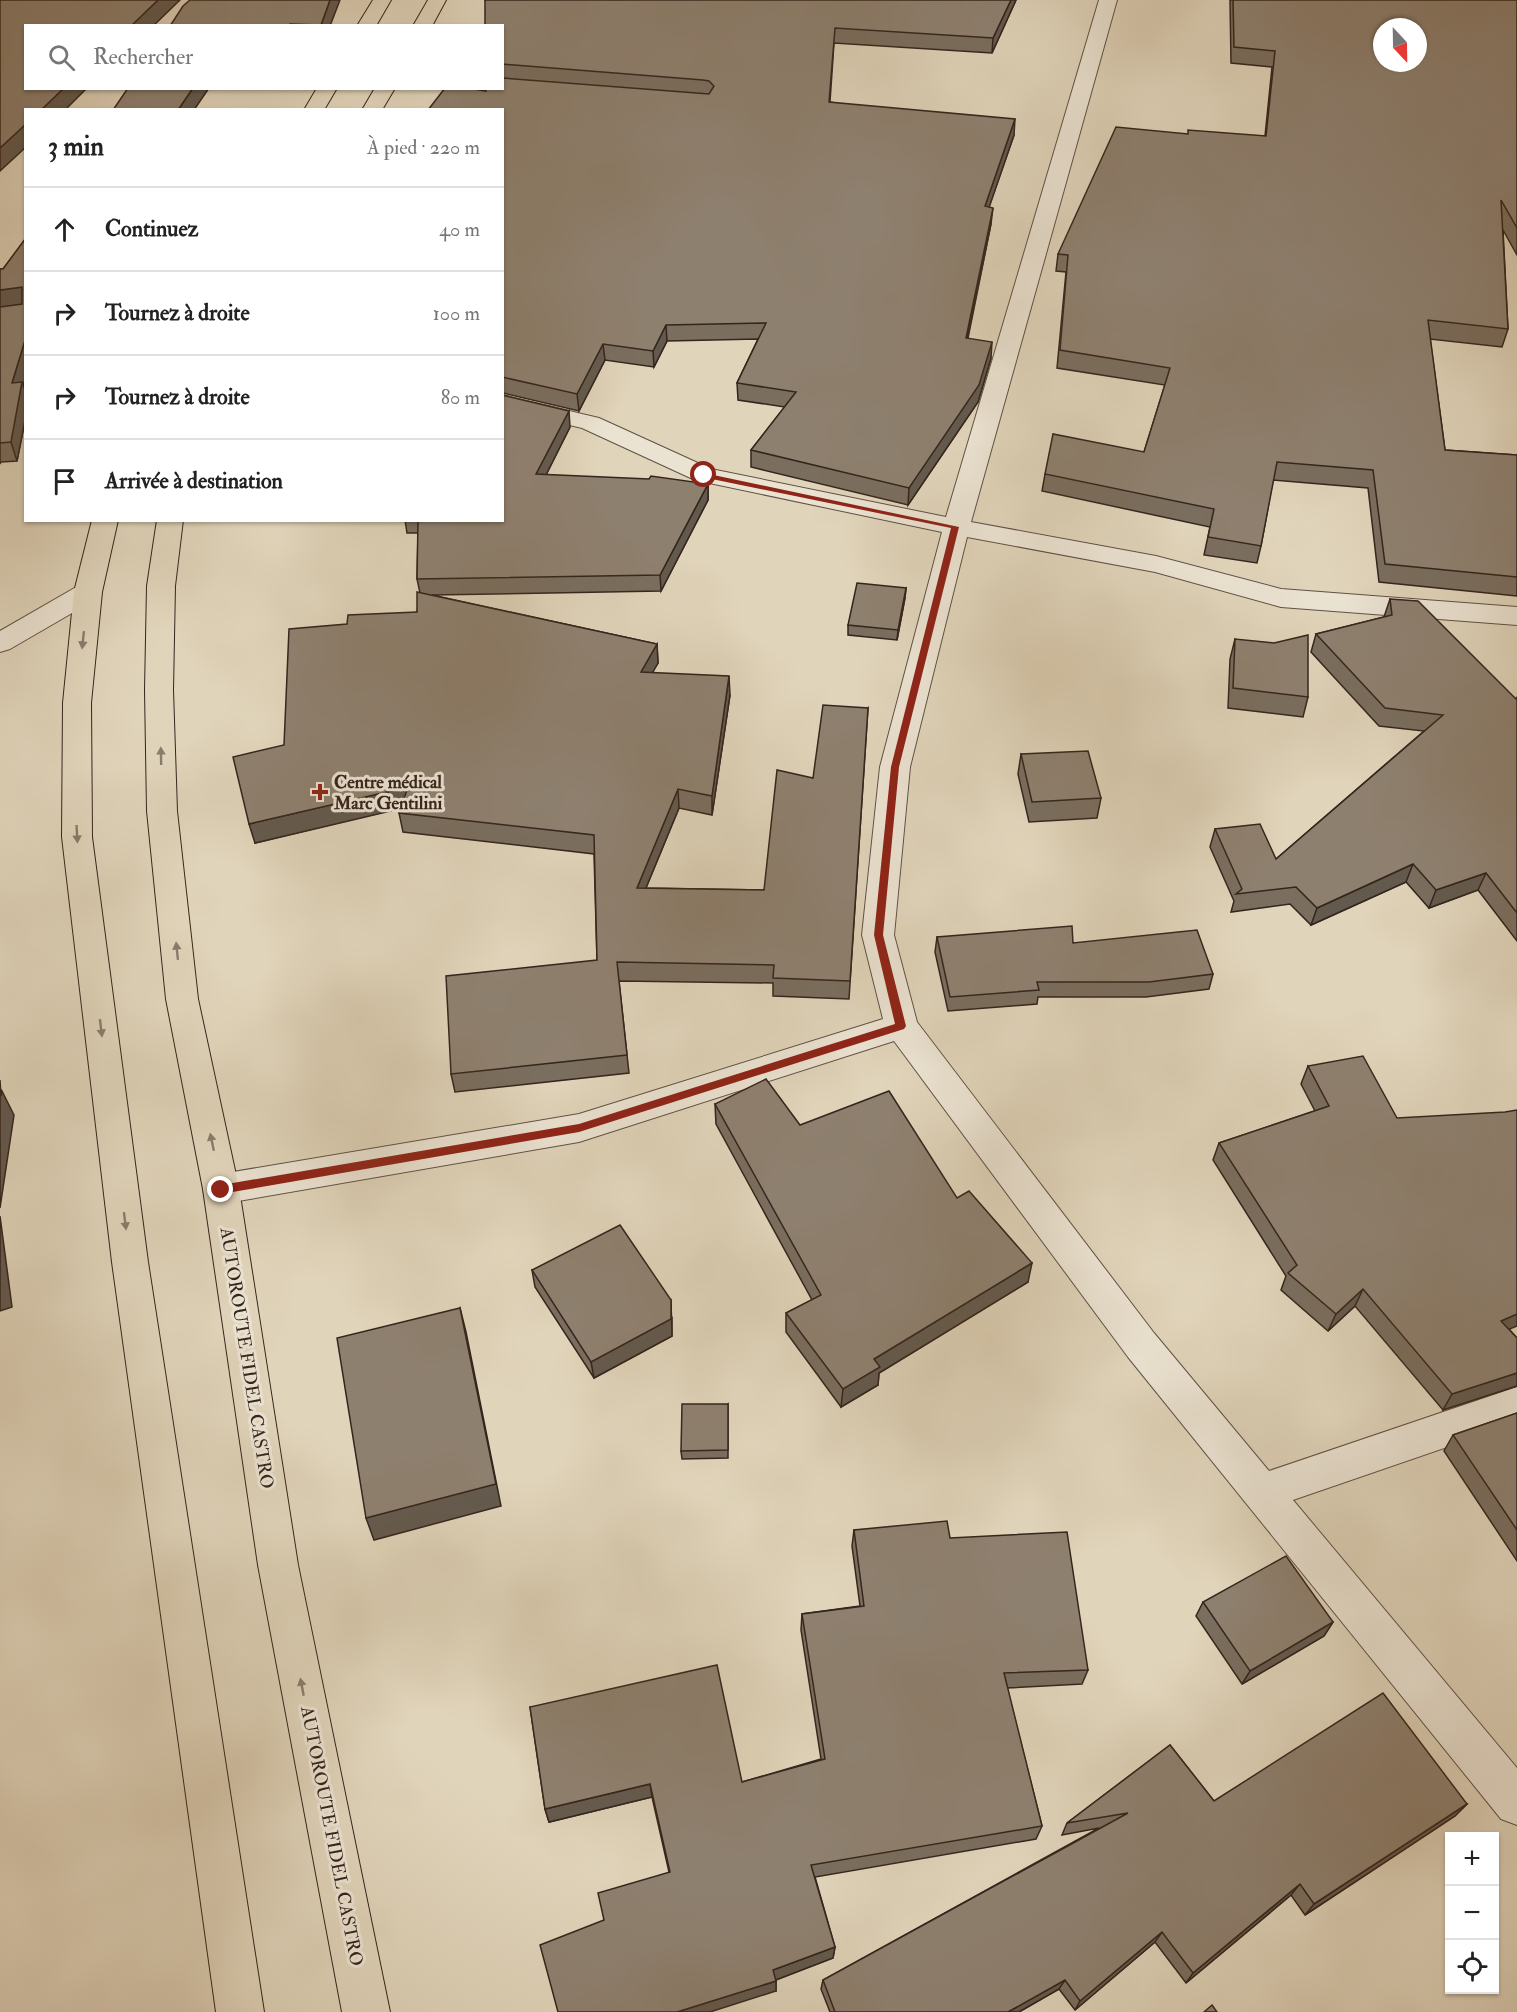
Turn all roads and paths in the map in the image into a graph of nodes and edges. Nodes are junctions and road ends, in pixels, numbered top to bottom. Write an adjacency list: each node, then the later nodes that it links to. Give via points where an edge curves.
1 (382, 0): 4 (highway)
2 (437, 0): 5 (highway)
3 (1108, 0): 13 (street)
4 (367, 24)
5 (423, 24)
6 (326, 90): 8 (highway)
7 (384, 90): 9 (highway)
8 (315, 108)
9 (373, 108)
10 (504, 402): 13 (street, via 590,423 704,475)
11 (105, 522): 14 (highway)
12 (170, 522): 18 (highway, AUTOROUTE FIDEL CASTRO, one-way to 12, via 182,999 162,811 161,586)
13 (956, 527): 15 (street, via 1156,564 1281,598); 17 (street, via 895,767 878,935)
14 (88, 592): 16 (street); 22 (highway, one-way to 22, via 77,703 77,837 130,1262)
15 (1517, 616)
16 (0, 643)
17 (901, 1026): 18 (street, via 579,1128); 20 (street, via 1141,1345)
18 (221, 1190): 23 (highway, AUTOROUTE FIDEL CASTRO, one-way to 18, via 278,1565)
19 (1517, 1405): 20 (street)
20 (1262, 1492): 21 (street)
21 (1517, 1803)
22 (240, 2012)
23 (366, 2012)

